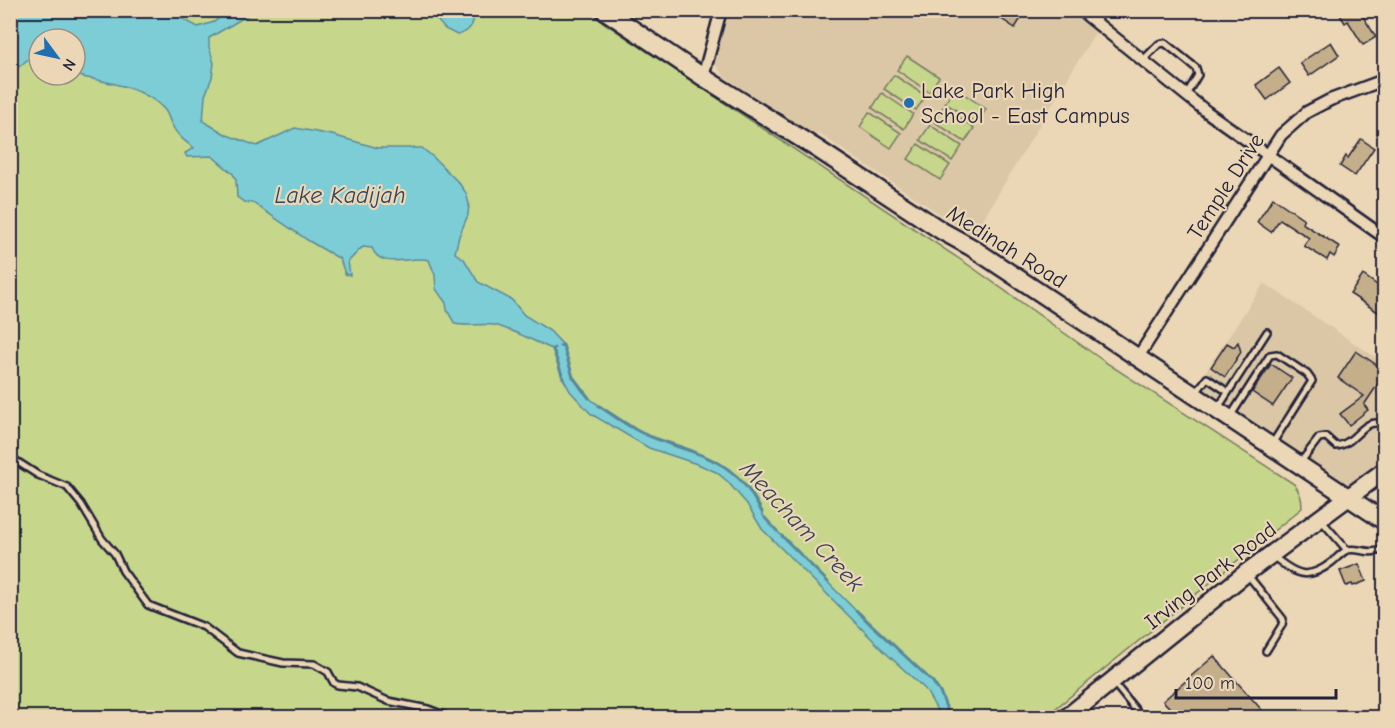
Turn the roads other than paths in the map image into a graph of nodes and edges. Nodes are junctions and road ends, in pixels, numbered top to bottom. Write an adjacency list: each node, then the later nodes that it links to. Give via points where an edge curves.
1 (604, 10): 5 (main road, Medinah Road)
2 (721, 10): 5 (street)
3 (1084, 13): 4 (street)
4 (1143, 60): 7 (street); 7 (lane, via 1165,43 1196,68 1198,75)
5 (703, 77): 11 (main road, Medinah Road)
6 (1384, 80): 8 (street, Temple Drive, via 1307,112 1281,135)
7 (1186, 95): 8 (street)
8 (1267, 155): 9 (street); 11 (street, Temple Drive)
9 (1384, 237)
10 (1268, 332): 12 (lane)
11 (1138, 357): 13 (main road, Medinah Road)
12 (1228, 392): 13 (lane, via 1207,378); 14 (lane)
13 (1195, 395): 14 (main road, Medinah Road)
14 (1223, 414): 16 (main road, Medinah Road); 16 (lane, via 1270,355 1277,354 1307,374 1312,381)
15 (1384, 425): 18 (lane, via 1368,424 1343,446 1320,438)
16 (1271, 446): 18 (main road, Medinah Road)
17 (10, 456): 29 (lane, via 38,475 67,487 148,605 204,627 238,653 284,663 314,664 328,672 338,685 357,687 388,700)
18 (1299, 464): 20 (main road, Medinah Road)
19 (1384, 471): 20 (main road, Irving Park Road)
20 (1349, 497): 21 (main road, Irving Park Road); 22 (main road, Medinah Road)
21 (1320, 519): 24 (lane); 25 (main road, Irving Park Road)
22 (1384, 521)
23 (1384, 549): 24 (lane)
24 (1347, 550): 25 (lane, via 1318,572 1305,575 1289,569)
25 (1272, 554): 26 (main road, Irving Park Road)
26 (1246, 573): 27 (lane, via 1283,619); 28 (main road, Irving Park Road)
27 (1266, 651)
28 (1112, 681): 30 (main road, Irving Park Road); 31 (lane)
29 (452, 717)
30 (1066, 717)
31 (1142, 717)

